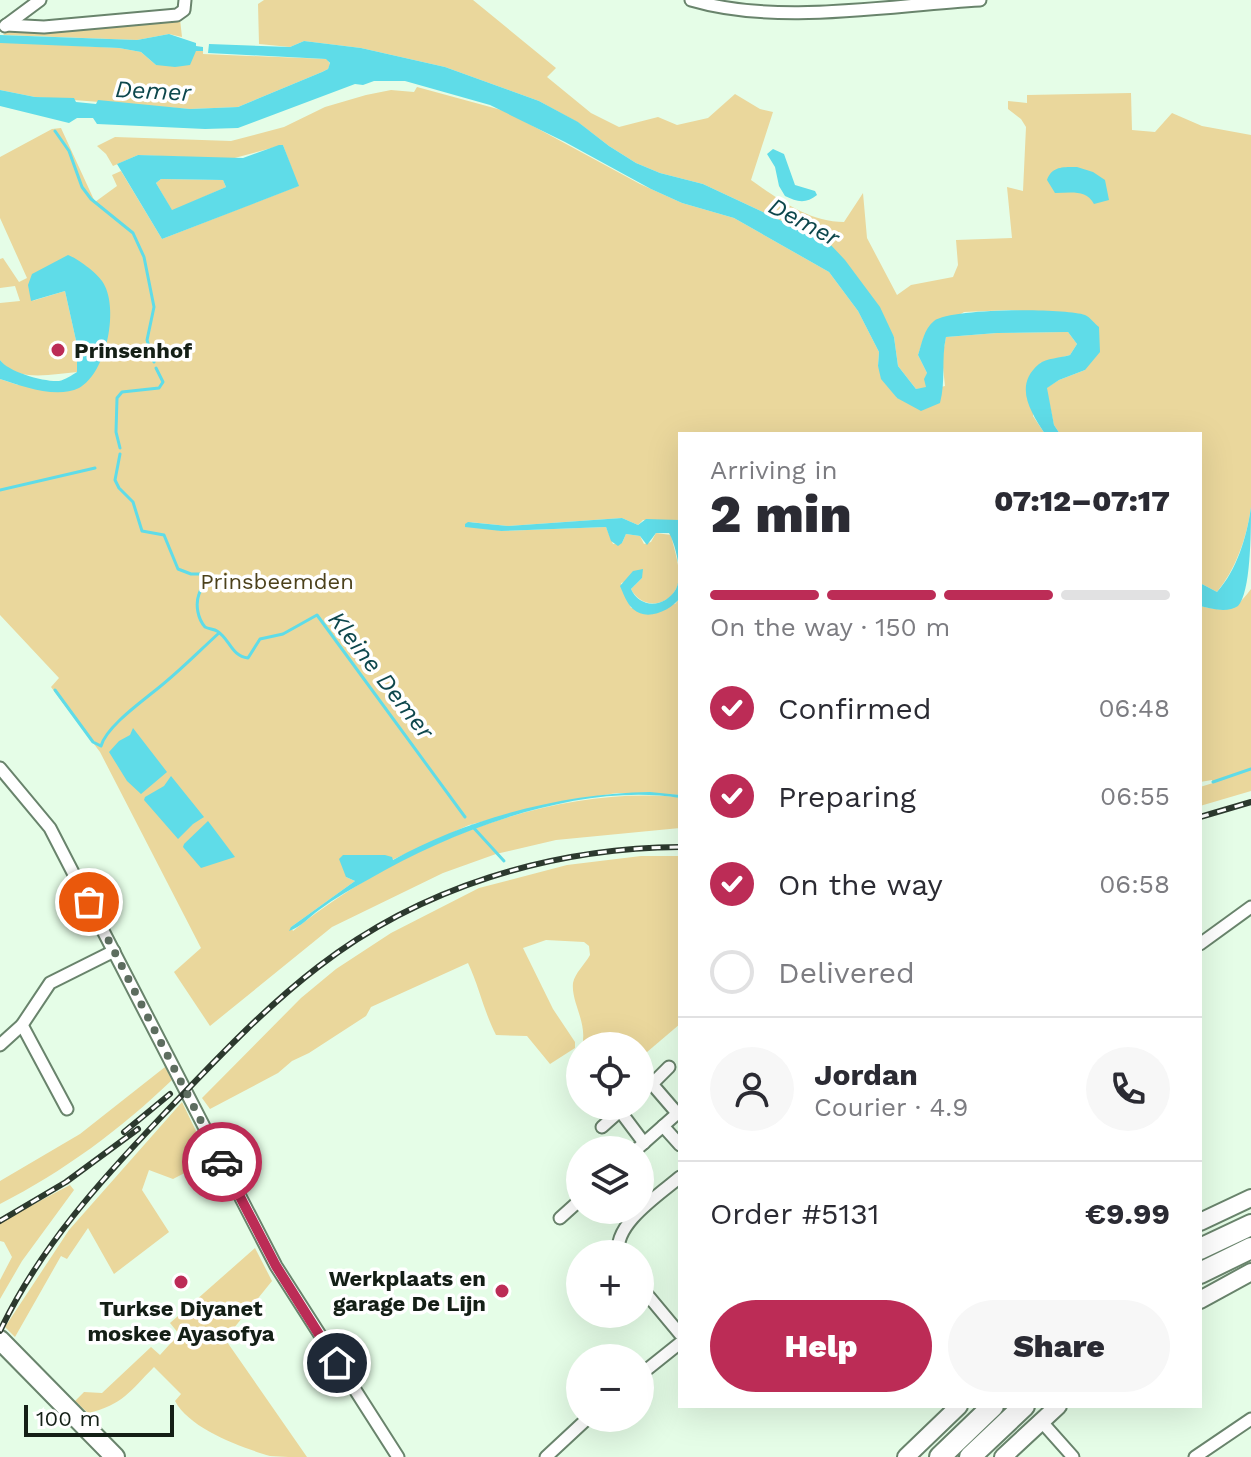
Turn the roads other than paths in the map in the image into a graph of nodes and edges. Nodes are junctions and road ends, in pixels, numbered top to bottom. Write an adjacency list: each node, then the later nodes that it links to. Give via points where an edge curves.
1 (40, 0): 5 (street)
2 (185, 0): 5 (street, via 177,15)
3 (691, 0): 4 (street, via 780,13)
4 (980, 0)
5 (3, 27)
6 (0, 768): 9 (street, via 50,828)
7 (1251, 907): 8 (street)
8 (1202, 943)
9 (114, 951): 10 (street, via 50,983); 48 (street, via 276,1266)
10 (22, 1025): 11 (street); 13 (street)
11 (0, 1045)
12 (669, 1067): 14 (street, via 652,1084)
13 (67, 1109)
14 (678, 1111)
15 (678, 1113): 16 (street)
16 (663, 1126): 19 (street); 20 (street)
17 (602, 1127): 18 (street, via 620,1111)
18 (634, 1136)
19 (652, 1136)
20 (678, 1143)
21 (678, 1179): 27 (street, via 624,1226)
22 (1251, 1198): 25 (street)
23 (566, 1213): 24 (street)
24 (560, 1218)
25 (1202, 1221)
26 (1251, 1225): 28 (highway)
27 (619, 1240)
28 (1202, 1248)
29 (1251, 1248): 30 (highway)
30 (1202, 1272)
31 (1251, 1272): 32 (street)
32 (1202, 1299)
33 (654, 1303): 34 (street)
34 (678, 1332)
35 (0, 1340): 47 (main road)
36 (678, 1345): 38 (street)
37 (0, 1354): 46 (main road)
38 (654, 1364)
39 (957, 1408): 50 (street)
40 (991, 1408): 51 (highway)
41 (1022, 1408): 52 (highway)
42 (1056, 1408): 44 (street)
43 (1251, 1419): 55 (street)
44 (1041, 1421): 53 (street); 54 (street)
45 (573, 1432): 49 (street)
46 (100, 1457)
47 (115, 1457)
48 (398, 1457)
49 (546, 1457)
50 (906, 1457)
51 (940, 1457)
52 (970, 1457)
53 (1003, 1457)
54 (1073, 1457)
55 (1195, 1457)

